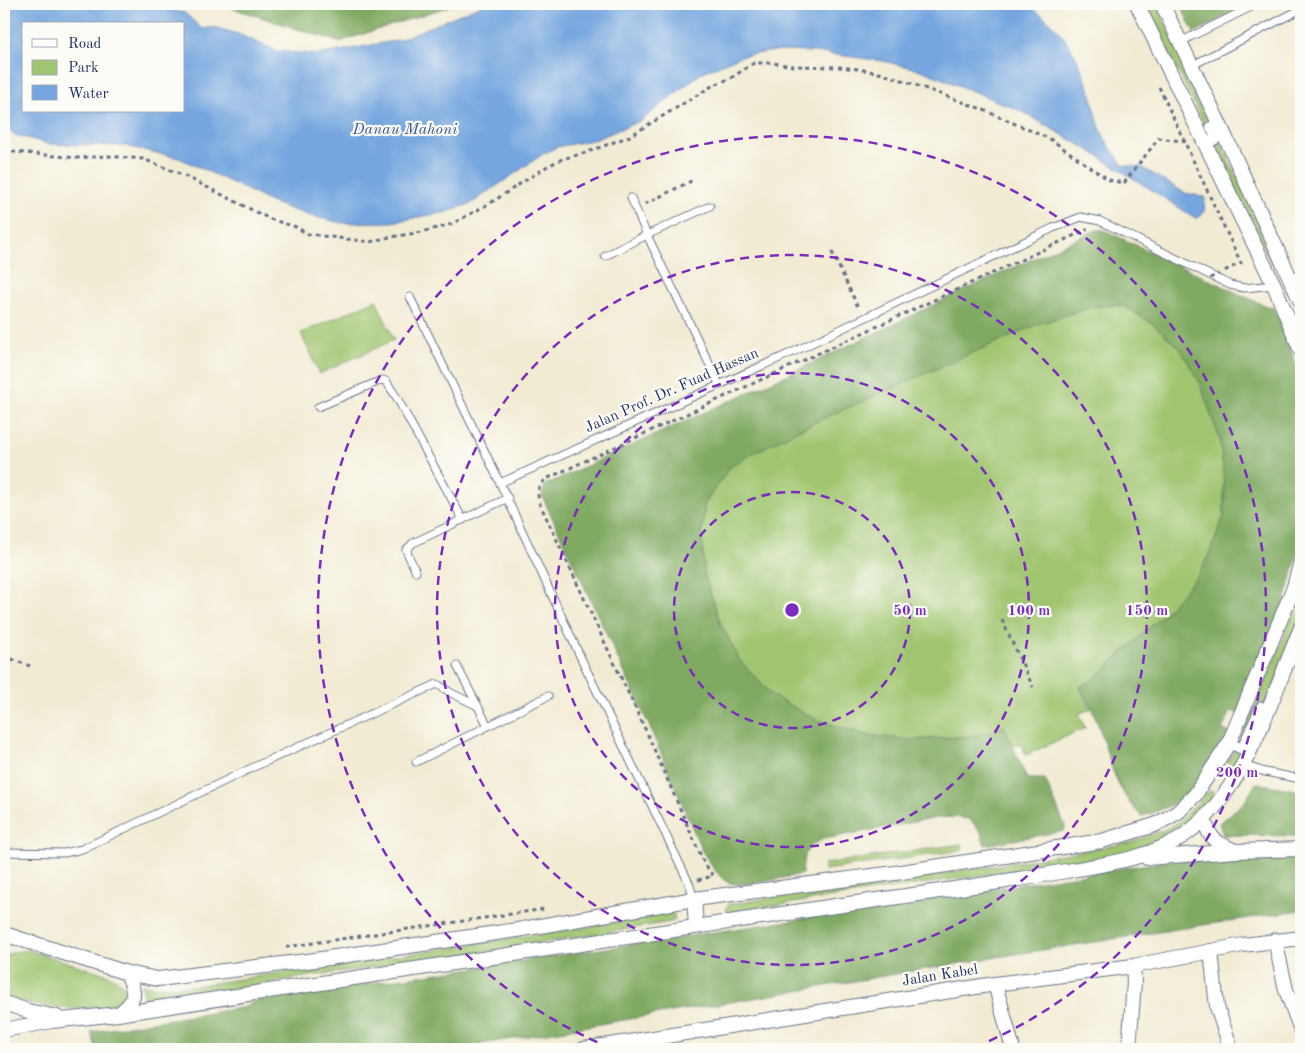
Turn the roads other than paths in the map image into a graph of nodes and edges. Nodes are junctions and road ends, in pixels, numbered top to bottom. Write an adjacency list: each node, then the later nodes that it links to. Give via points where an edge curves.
1 (1136, 4): 8 (street)
2 (1162, 4): 5 (street)
3 (1257, 4): 5 (lane)
4 (1301, 9): 6 (lane)
5 (1180, 42): 6 (street)
6 (1191, 66): 7 (street)
7 (1220, 123): 8 (street, via 1211,127 1217,138); 15 (street)
8 (1205, 144): 13 (street)
9 (631, 198): 11 (lane)
10 (710, 206): 11 (lane)
11 (647, 235): 12 (lane); 17 (lane)
12 (605, 256)
13 (1274, 285): 16 (street); 17 (lane, Jalan Prof. Dr. Fuad Hassan, via 1244,288 1230,285 1100,221 1081,217)
14 (410, 297): 19 (lane)
15 (1301, 302)
16 (1301, 351)
17 (719, 384): 19 (lane, Jalan Prof. Dr. Fuad Hassan)
18 (318, 407): 21 (lane, via 386,381)
19 (500, 483): 20 (lane)
20 (508, 498): 21 (lane); 39 (lane)
21 (463, 520): 23 (lane, via 408,547 408,557)
22 (1301, 562): 30 (street, via 1294,587)
23 (416, 572)
24 (1301, 628): 28 (street)
25 (457, 666): 27 (lane)
26 (548, 696): 29 (lane)
27 (478, 706): 29 (lane); 37 (lane, via 437,684 82,850 64,853)
28 (1269, 710): 30 (street, via 1261,707 1242,749); 32 (street)
29 (488, 726): 31 (lane)
30 (1229, 743): 39 (street, via 1195,795 1178,812 1155,824 1102,841 905,872)
31 (416, 762)
32 (1242, 765): 33 (lane); 34 (street, via 1231,785)
33 (1301, 779)
34 (1204, 819): 36 (street, via 1212,839); 38 (street, via 1166,846)
35 (1301, 850): 36 (street)
36 (1236, 851): 38 (street)
37 (4, 852)
38 (1134, 858): 40 (street, via 1036,877)
39 (694, 899): 40 (street); 48 (street, via 517,930 235,971 158,979)
40 (696, 926): 51 (street)
41 (4, 934): 43 (street)
42 (1301, 938): 44 (street, Jalan Kabel)
43 (20, 940): 45 (street); 48 (street)
44 (1275, 940): 46 (street, Jalan Kabel); 54 (street, via 1286,990)
45 (4, 946)
46 (1211, 951): 47 (street, Jalan Kabel); 58 (street, via 1217,1007)
47 (1134, 966): 49 (street, Jalan Kabel); 57 (street)
48 (127, 973): 51 (street, via 134,988 132,1001)
49 (995, 984): 55 (street, Jalan Kabel); 56 (street)
50 (4, 1003): 52 (street)
51 (118, 1014): 52 (street)
52 (68, 1020): 53 (street)
53 (4, 1030)
54 (1301, 1030)
55 (584, 1049)
56 (1013, 1049)
57 (1129, 1049)
58 (1231, 1049)

